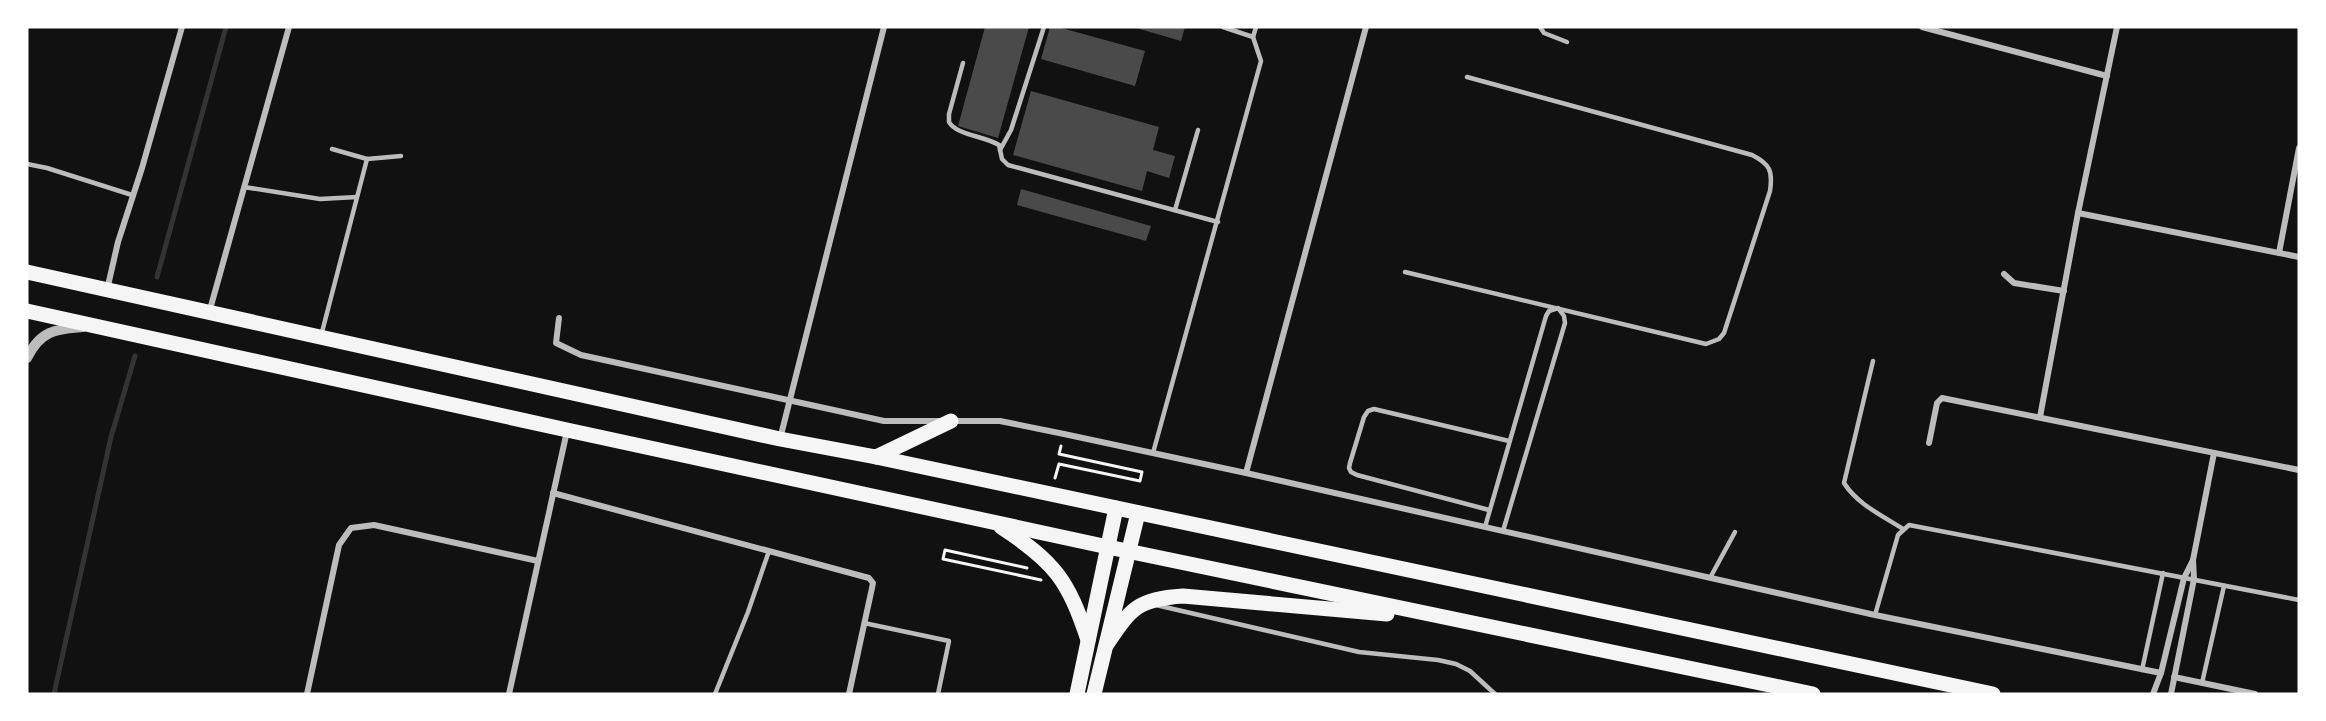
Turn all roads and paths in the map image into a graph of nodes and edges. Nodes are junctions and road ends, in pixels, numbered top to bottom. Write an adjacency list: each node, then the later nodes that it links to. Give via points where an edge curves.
1 (182, 27): 24 (street)
2 (289, 27): 23 (street)
3 (884, 27): 44 (street)
4 (1044, 27): 19 (lane, via 1011,130)
5 (1223, 27): 11 (lane)
6 (1256, 27): 11 (lane)
7 (1366, 27): 57 (street)
8 (1540, 27): 12 (lane, via 1544,33)
9 (1922, 27): 14 (street)
10 (2117, 27): 14 (street)
11 (1252, 37): 28 (lane, via 1261,61)
12 (1566, 42)
13 (963, 63): 19 (lane, via 949,122 956,130 995,142)
14 (2107, 76): 27 (street)
15 (1467, 77): 36 (lane, via 1752,155 1770,170 1770,192 1719,339 1706,344)
16 (1198, 129): 26 (lane)
17 (2299, 148): 29 (street)
18 (332, 149): 21 (lane)
19 (1000, 150): 26 (lane, via 1008,165)
20 (401, 156): 21 (lane)
21 (367, 159): 25 (lane)
22 (27, 164): 24 (lane)
23 (244, 187): 25 (lane, via 320,199); 38 (street)
24 (132, 195): 34 (street)
25 (357, 196): 41 (lane)
26 (1175, 210): 28 (lane)
27 (2078, 213): 29 (street); 35 (street)
28 (1218, 222): 51 (lane)
29 (2278, 253): 30 (street)
30 (2299, 257)
31 (27, 272): 34 (main road)
32 (1405, 272): 36 (lane)
33 (2004, 274): 35 (street, via 2014,283)
34 (107, 291): 38 (main road)
35 (2064, 291): 45 (street)
36 (1558, 308): 49 (lane, via 1546,316); 65 (lane, via 1565,322)
37 (27, 311): 40 (main road)
38 (209, 314): 41 (main road)
39 (559, 318): 44 (street, via 556,343 581,355)
40 (96, 326): 42 (street, via 41,337); 47 (main road)
41 (321, 338): 48 (main road)
42 (27, 358)
43 (1873, 361): 64 (lane, via 1844,483 1863,503)
44 (790, 401): 46 (street, via 884,421); 48 (street)
45 (2040, 417): 50 (street, via 1942,398 1937,403); 52 (street)
46 (951, 421): 51 (street, via 1000,422); 54 (main road)
47 (567, 430): 58 (street); 62 (main road)
48 (780, 439): 54 (main road)
49 (1509, 441): 60 (lane); 60 (lane, via 1374,409 1364,417 1348,468 1357,475)
50 (1929, 443)
51 (1154, 453): 57 (street)
52 (2214, 453): 56 (street); 70 (street)
53 (1059, 454): 55 (path, via 1142,472 1140,481)
54 (876, 457): 59 (main road)
55 (1059, 464)
56 (2299, 470)
57 (1246, 473): 63 (street)
58 (553, 493): 68 (street); 71 (street)
59 (1116, 508): 61 (main road); 67 (main road)
60 (1489, 510): 63 (lane)
61 (1138, 513): 69 (main road); 99 (main road)
62 (993, 522): 67 (main road); 84 (main road, via 1056,570 1072,596)
63 (1485, 526): 65 (street)
64 (1903, 529): 73 (lane, via 1909,525); 81 (lane)
65 (1503, 531): 75 (street)
66 (1735, 532): 75 (lane)
67 (1108, 547): 69 (main road); 84 (main road)
68 (768, 551): 83 (street, via 869,578 873,583); 92 (lane)
69 (1130, 552): 82 (main road); 85 (main road)
70 (2193, 560): 76 (street); 77 (street)
71 (538, 561): 90 (street, via 374,525 351,528 339,545); 91 (street)
72 (1036, 570): 74 (path, via 945,550 943,560)
73 (2163, 573): 76 (lane); 86 (lane)
74 (1026, 577)
75 (1710, 578): 81 (street)
76 (2184, 578): 77 (lane); 87 (street)
77 (2194, 579): 78 (lane); 88 (street)
78 (2224, 586): 79 (lane); 89 (lane)
79 (2299, 600)
80 (1144, 602): 82 (main road, via 1183,596); 85 (main road, via 1123,620); 97 (lane, via 1359,652 1456,664)
81 (1875, 615): 86 (street)
82 (1456, 621): 98 (main road)
83 (864, 623): 93 (street); 94 (lane, via 949,641)
84 (1088, 640): 95 (main road)
85 (1107, 644): 96 (main road)
86 (2142, 669): 87 (street)
87 (2161, 673): 100 (street)
88 (2174, 677): 89 (street); 101 (street)
89 (2202, 683): 102 (street)
90 (306, 694)
91 (509, 694)
92 (715, 694)
93 (849, 694)
94 (938, 694)
95 (1077, 694)
96 (1094, 694)
97 (1495, 694)
98 (1813, 694)
99 (1993, 694)
100 (2153, 694)
101 (2171, 694)
102 (2255, 694)

